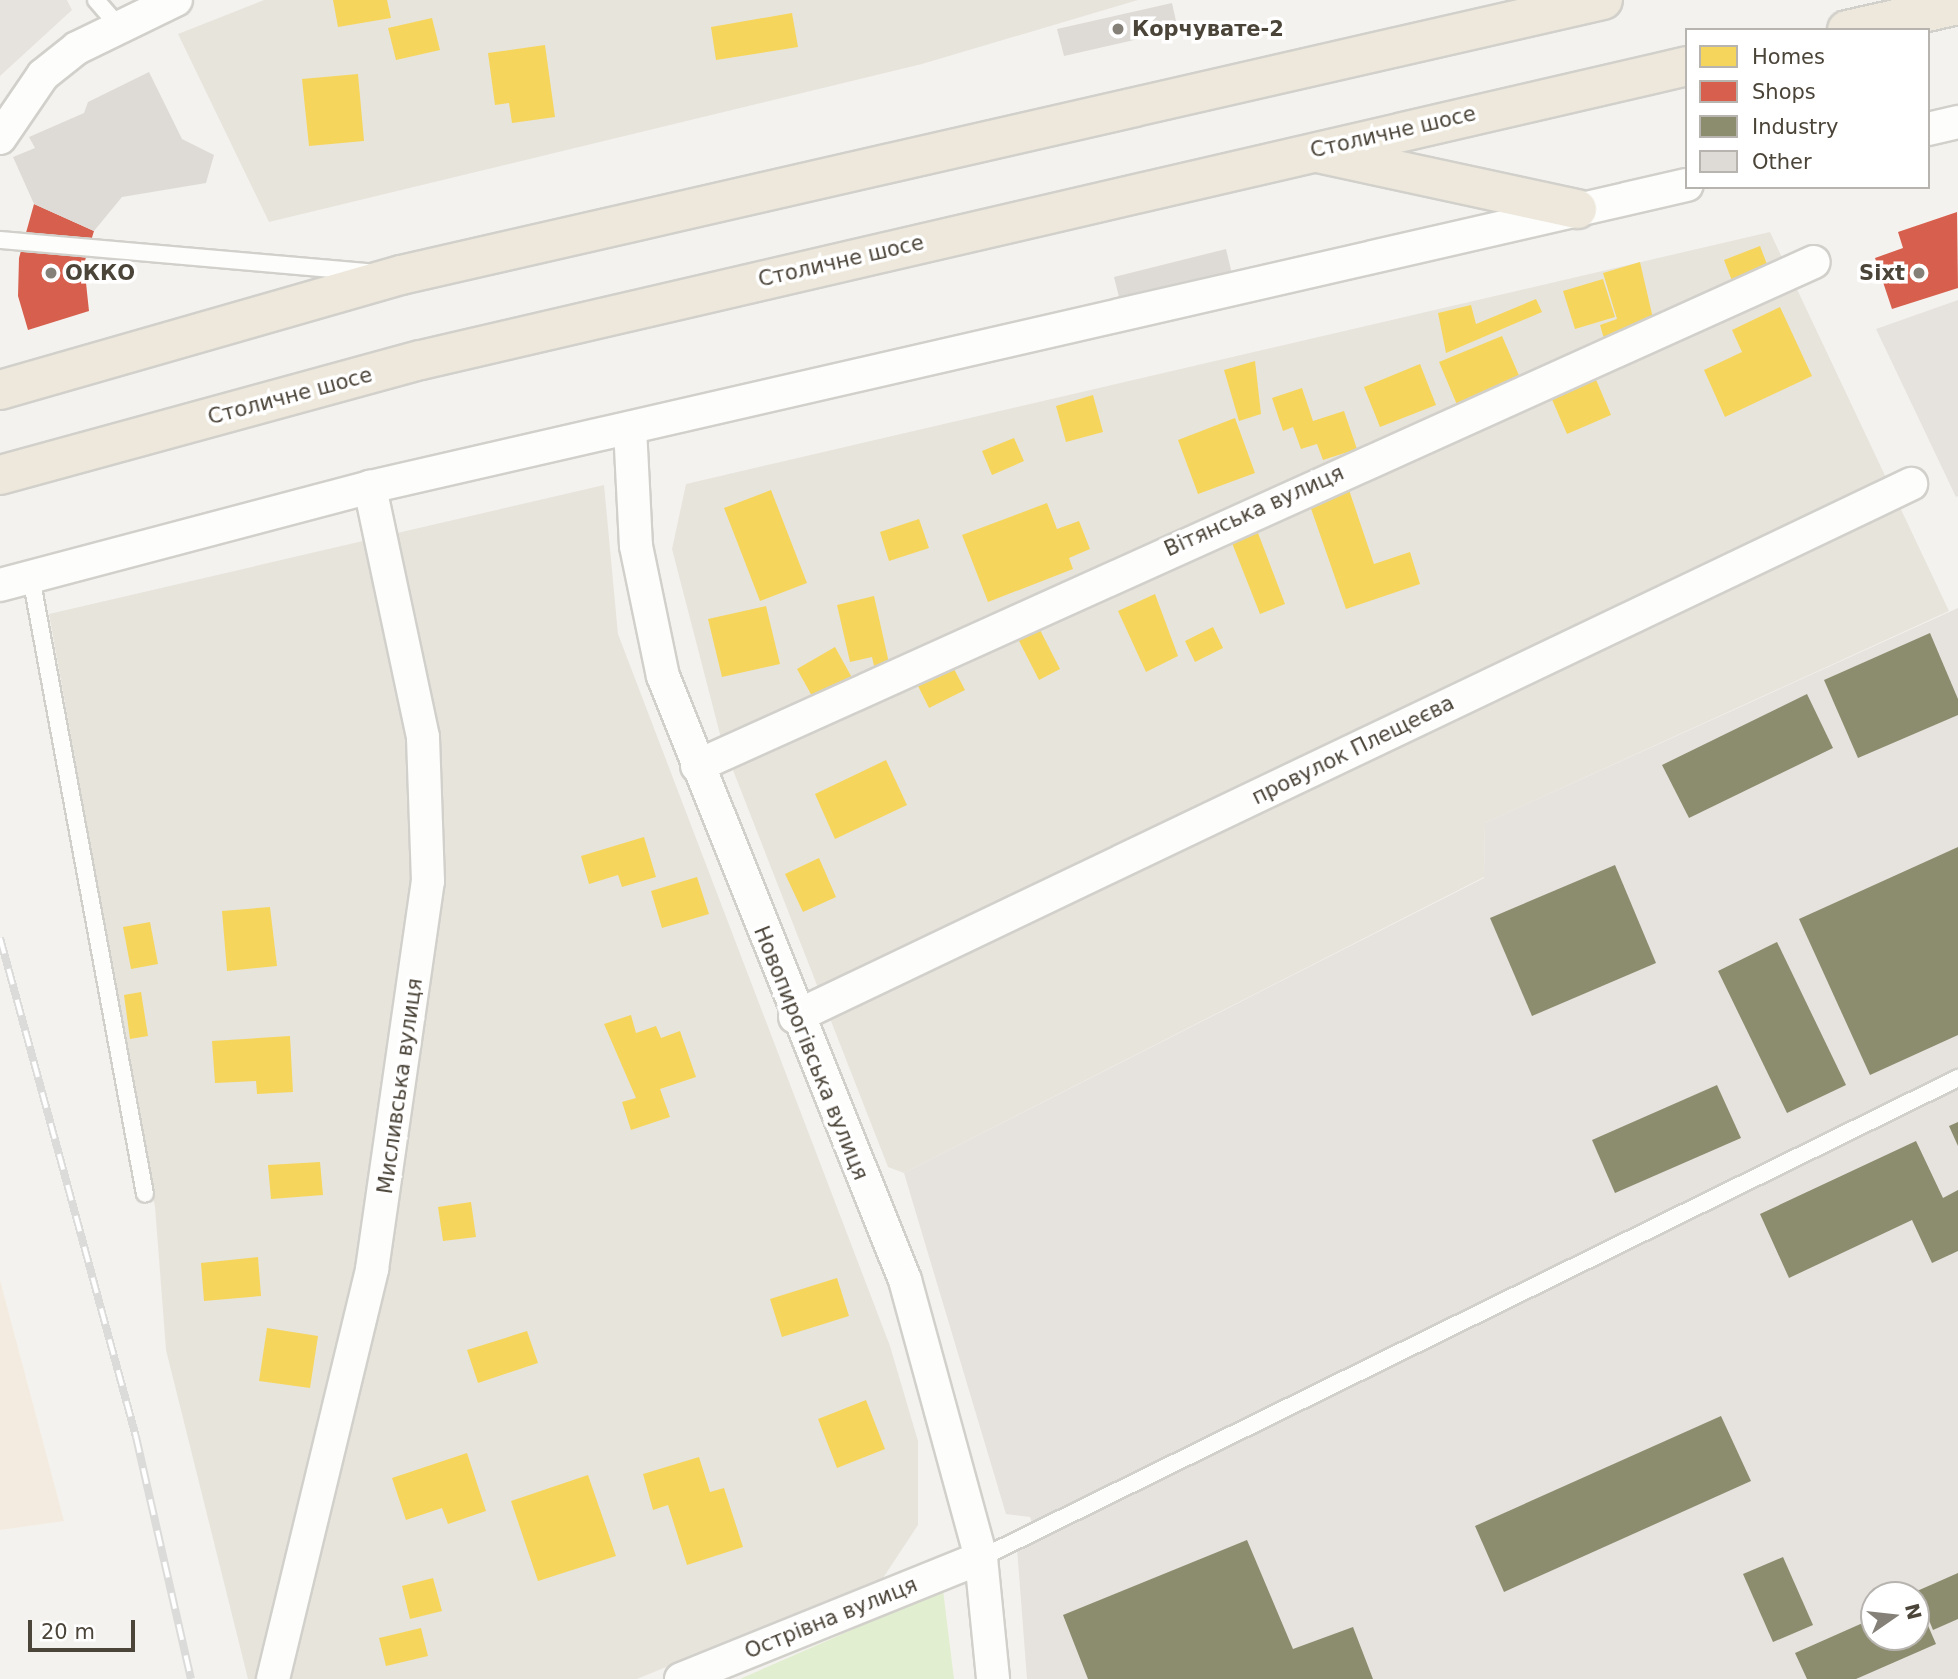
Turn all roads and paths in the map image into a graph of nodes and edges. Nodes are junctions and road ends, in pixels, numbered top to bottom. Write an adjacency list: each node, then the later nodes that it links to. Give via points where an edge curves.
1 (96, 0): 5 (lane)
2 (176, 0): 5 (street)
3 (1603, 0): 16 (highway)
4 (1958, 5): 6 (highway)
5 (118, 25): 10 (street, via 43,75)
6 (1856, 28)
7 (1685, 66): 11 (highway, Столичне шосе)
8 (1958, 122): 9 (street)
9 (1930, 129)
10 (0, 138)
11 (1310, 151): 13 (highway); 19 (highway, Столичне шосе, via 421,360)
12 (1685, 185): 13 (street)
13 (1577, 209): 18 (street)
14 (0, 240): 16 (lane)
15 (1814, 262): 24 (street, Вітянська вулиця)
16 (401, 275): 17 (highway)
17 (0, 390)
18 (630, 428): 21 (street); 24 (street, Новопирогівська вулиця, via 645,612)
19 (0, 475)
20 (1911, 484): 25 (street, провулок Плещеєва)
21 (370, 487): 22 (street); 29 (street, Мисливська вулиця, via 423,737 428,881 372,1269)
22 (31, 577): 23 (street); 27 (lane)
23 (0, 585)
24 (697, 766): 25 (street, Новопирогівська вулиця)
25 (795, 1017): 28 (street, Новопирогівська вулиця, via 905,1280)
26 (1958, 1078): 28 (lane)
27 (145, 1194)
28 (981, 1559): 30 (street, Острівна вулиця); 31 (street, Новопирогівська вулиця)
29 (273, 1679)
30 (681, 1679)
31 (993, 1679)

